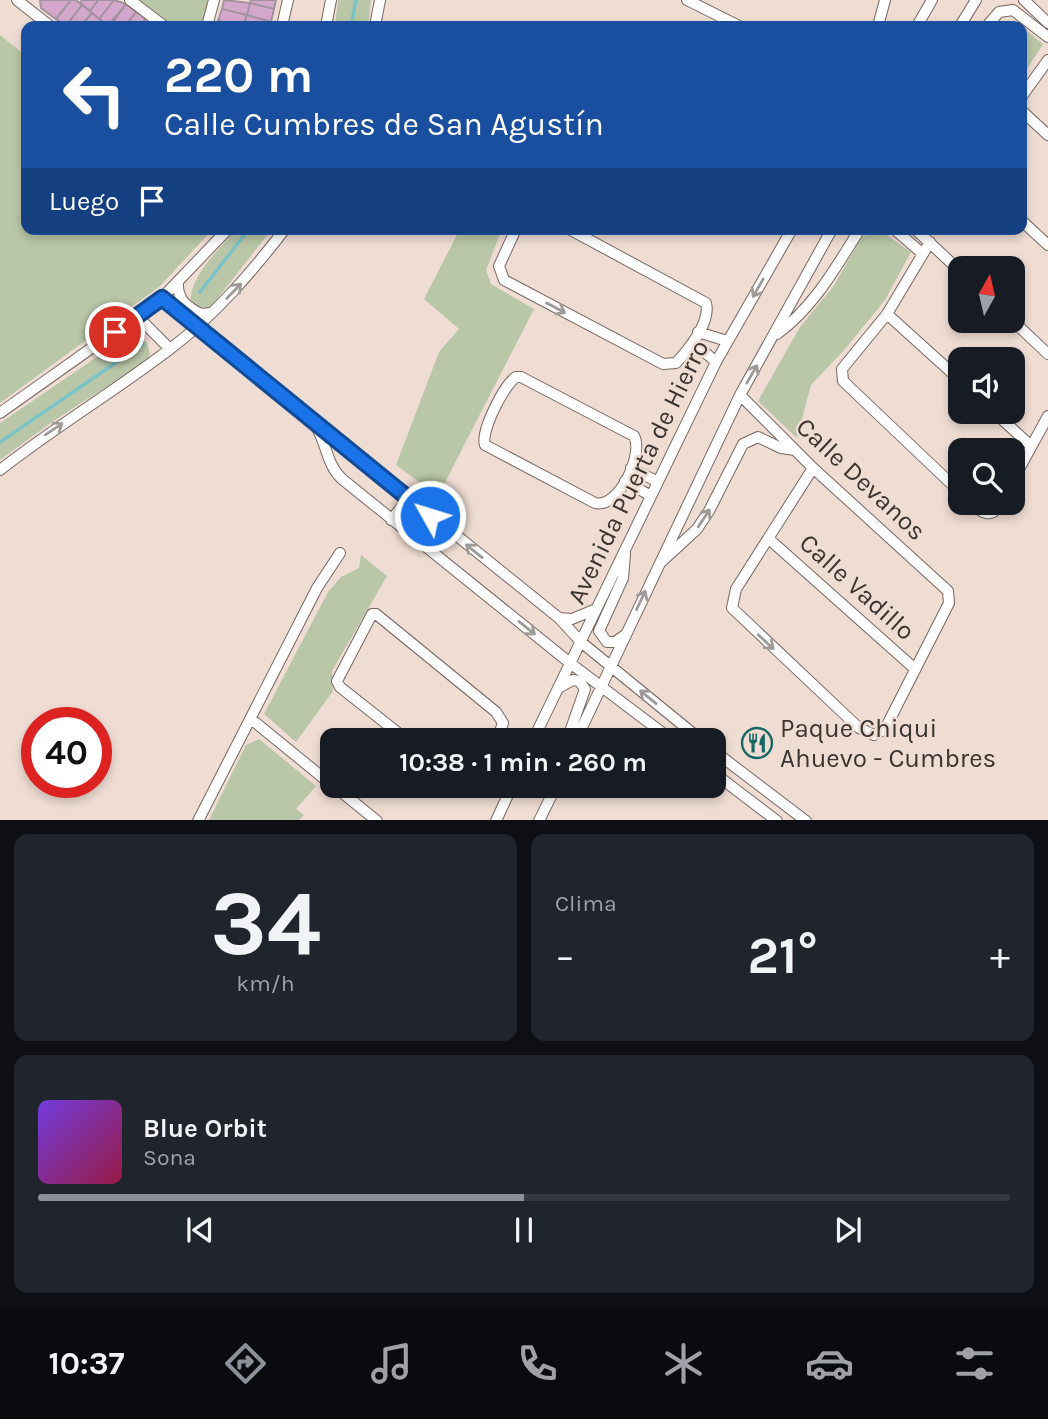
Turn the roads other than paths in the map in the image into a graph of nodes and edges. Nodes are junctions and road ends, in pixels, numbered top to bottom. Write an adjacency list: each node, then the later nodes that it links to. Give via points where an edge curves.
1 (130, 0): 13 (street)
2 (214, 0): 14 (street)
3 (288, 0): 15 (street)
4 (331, 0): 16 (street)
5 (380, 0): 17 (street)
6 (687, 0): 18 (street)
7 (885, 0): 19 (street)
8 (932, 0): 20 (street)
9 (976, 0): 21 (street)
10 (1024, 0): 23 (street)
11 (24, 2): 12 (street)
12 (45, 21)
13 (157, 21)
14 (208, 21)
15 (283, 21)
16 (327, 21)
17 (376, 21)
18 (729, 21)
19 (879, 21)
20 (920, 21)
21 (963, 21)
22 (991, 21): 24 (street, via 999,12 1013,10)
23 (1048, 23)
24 (1048, 37)
25 (1048, 60): 26 (street)
26 (1027, 89)
27 (1027, 116): 28 (street)
28 (1048, 135)
29 (1027, 225): 40 (street)
30 (222, 235): 43 (street)
31 (280, 235): 45 (street, one-way to 31)
32 (513, 235): 51 (street, one-way to 51, via 499,266 504,280 663,364 676,363)
33 (580, 235): 51 (street, via 702,299 707,314)
34 (789, 235): 52 (street, Avenida Puerta de Hierro, one-way to 52)
35 (829, 235): 50 (street)
36 (856, 235): 50 (street, via 811,302)
37 (901, 235): 41 (street)
38 (921, 235): 39 (street)
39 (930, 243): 41 (street); 42 (street)
40 (1048, 244)
41 (923, 254): 46 (street)
42 (948, 260)
43 (178, 283): 44 (street); 45 (street, via 182,301 201,314)
44 (162, 298): 47 (street); 48 (street)
45 (212, 313): 48 (street)
46 (887, 314): 56 (street); 71 (street, via 842,369 843,382)
47 (137, 317): 53 (street); 58 (street)
48 (197, 327): 53 (street); 59 (street)
49 (1025, 332): 54 (street)
50 (775, 335): 57 (street, one-way to 50)
51 (695, 337): 52 (street); 55 (street)
52 (727, 341): 55 (street, Avenida Puerta de Hierro)
53 (170, 349): 69 (street, one-way to 53)
54 (1048, 354)
55 (716, 362): 72 (street, Avenida Puerta de Hierro)
56 (948, 369)
57 (740, 396): 64 (street, Calle Devanos); 79 (street)
58 (0, 413)
59 (309, 415): 63 (street); 66 (street)
60 (1048, 416): 62 (street)
61 (1007, 424): 62 (street)
62 (1031, 446): 65 (street)
63 (347, 448): 66 (street); 74 (street)
64 (795, 450): 68 (street, Calle Devanos); 79 (street, one-way to 64, via 697,529 748,440 758,438)
65 (1025, 457)
66 (328, 458): 75 (street, via 334,471)
67 (631, 468): 70 (street); 70 (street, via 638,444 634,436 521,377 508,384 485,431 485,445 600,505 614,498); 72 (street)
68 (813, 468): 76 (street); 86 (street, Calle Devanos, via 948,591 950,596)
69 (0, 470)
70 (625, 481): 73 (street)
71 (948, 481)
72 (658, 482): 73 (street, Avenida Puerta de Hierro)
73 (651, 496): 77 (street, Avenida Puerta de Hierro)
74 (409, 498): 75 (street); 81 (street, one-way to 74)
75 (391, 520): 84 (street, one-way to 84)
76 (769, 539): 86 (street, Calle Vadillo); 86 (street, one-way to 86, via 736,589 731,601 735,612 859,728 874,735 885,729)
77 (625, 551): 80 (street, Avenida Puerta de Hierro); 82 (street, via 623,578 599,631 607,642)
78 (340, 553): 89 (street, via 317,588)
79 (657, 566): 82 (street, one-way to 79)
80 (596, 609): 81 (street, via 572,619); 83 (street, Avenida Puerta de Hierro)
81 (559, 618): 83 (street)
82 (625, 635): 85 (street)
83 (581, 642): 84 (street, Avenida Puerta de Hierro); 85 (street)
84 (570, 663): 87 (street); 88 (street, Avenida Puerta de Hierro)
85 (610, 666): 87 (street); 96 (street, one-way to 85)
86 (915, 669)
87 (601, 684): 94 (street); 95 (street)
88 (558, 688): 92 (street, Avenida Puerta de Hierro); 93 (street, via 573,680 585,689)
89 (251, 719): 98 (street); 103 (street)
90 (392, 728): 91 (street, via 337,681 372,614 496,712)
91 (501, 728)
92 (539, 728)
93 (571, 728)
94 (581, 728)
95 (658, 728)
96 (686, 728)
97 (726, 760): 108 (street)
98 (320, 775)
99 (726, 782): 107 (street)
100 (349, 798): 104 (street)
101 (507, 798): 105 (street)
102 (550, 798): 106 (street)
103 (199, 820)
104 (376, 820)
105 (496, 820)
106 (539, 820)
107 (776, 820)
108 (805, 820)

